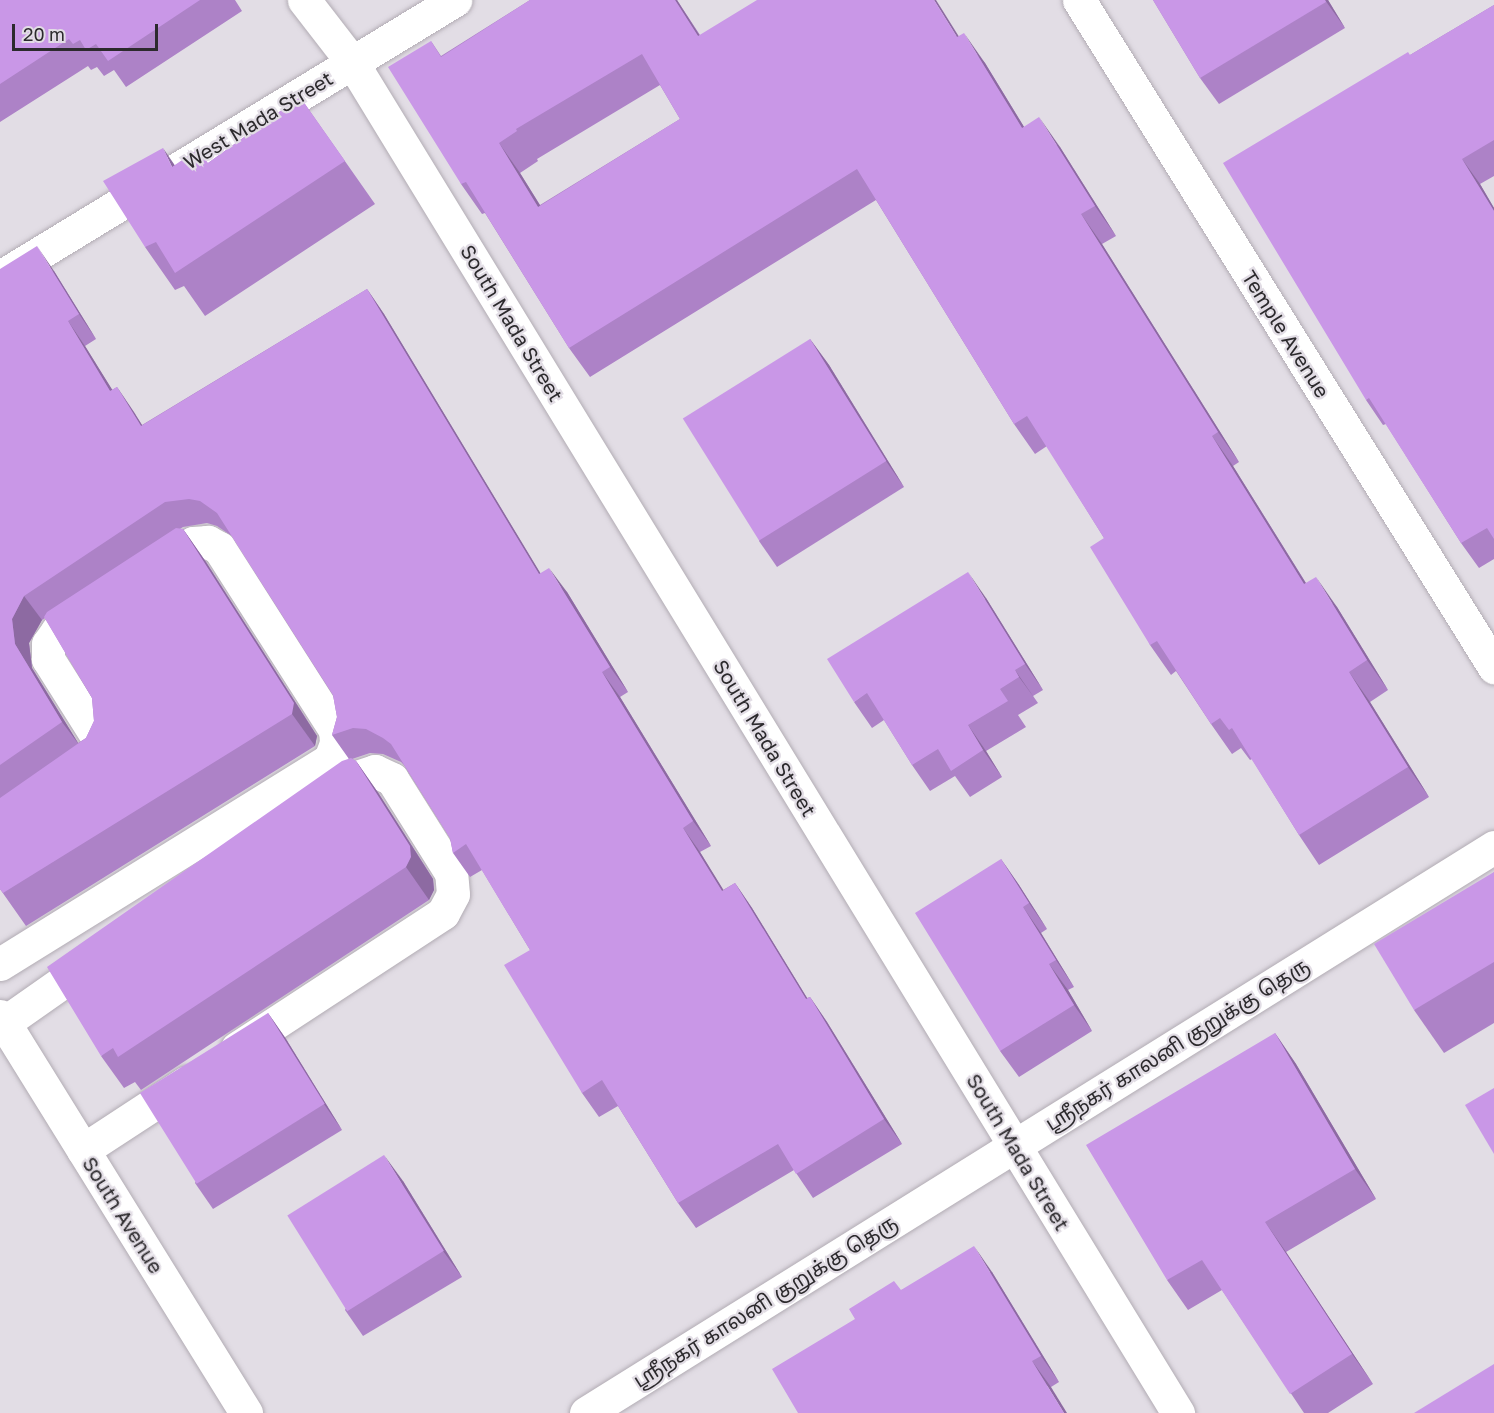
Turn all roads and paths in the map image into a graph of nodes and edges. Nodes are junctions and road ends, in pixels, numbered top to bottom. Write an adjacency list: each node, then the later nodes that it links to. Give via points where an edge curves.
1 (304, 0): 4 (street, South Mada Street)
2 (454, 0): 4 (street, West Mada Street)
3 (1079, 0): 6 (street, Temple Avenue)
4 (352, 62): 5 (street, West Mada Street); 13 (street, South Mada Street)
5 (0, 277)
6 (1494, 668)
7 (65, 780): 11 (street, via 93,761 99,740 48,659 48,644 57,631 194,543 208,542 219,548 335,730 336,743 330,759)
8 (298, 818): 14 (street, via 357,777 375,771 392,779 451,873 453,894 443,913)
9 (1494, 847): 13 (street, ஸ்ரீநகர் காலனி குறுக்கு தெரு)
10 (121, 941): 12 (street)
11 (11, 957)
12 (2, 1020): 14 (street, South Avenue)
13 (1014, 1146): 16 (street, ஸ்ரீநகர் காலனி குறுக்கு தெரு); 17 (street, South Mada Street)
14 (83, 1149): 15 (street, South Avenue)
15 (246, 1413)
16 (586, 1413)
17 (1178, 1413)

